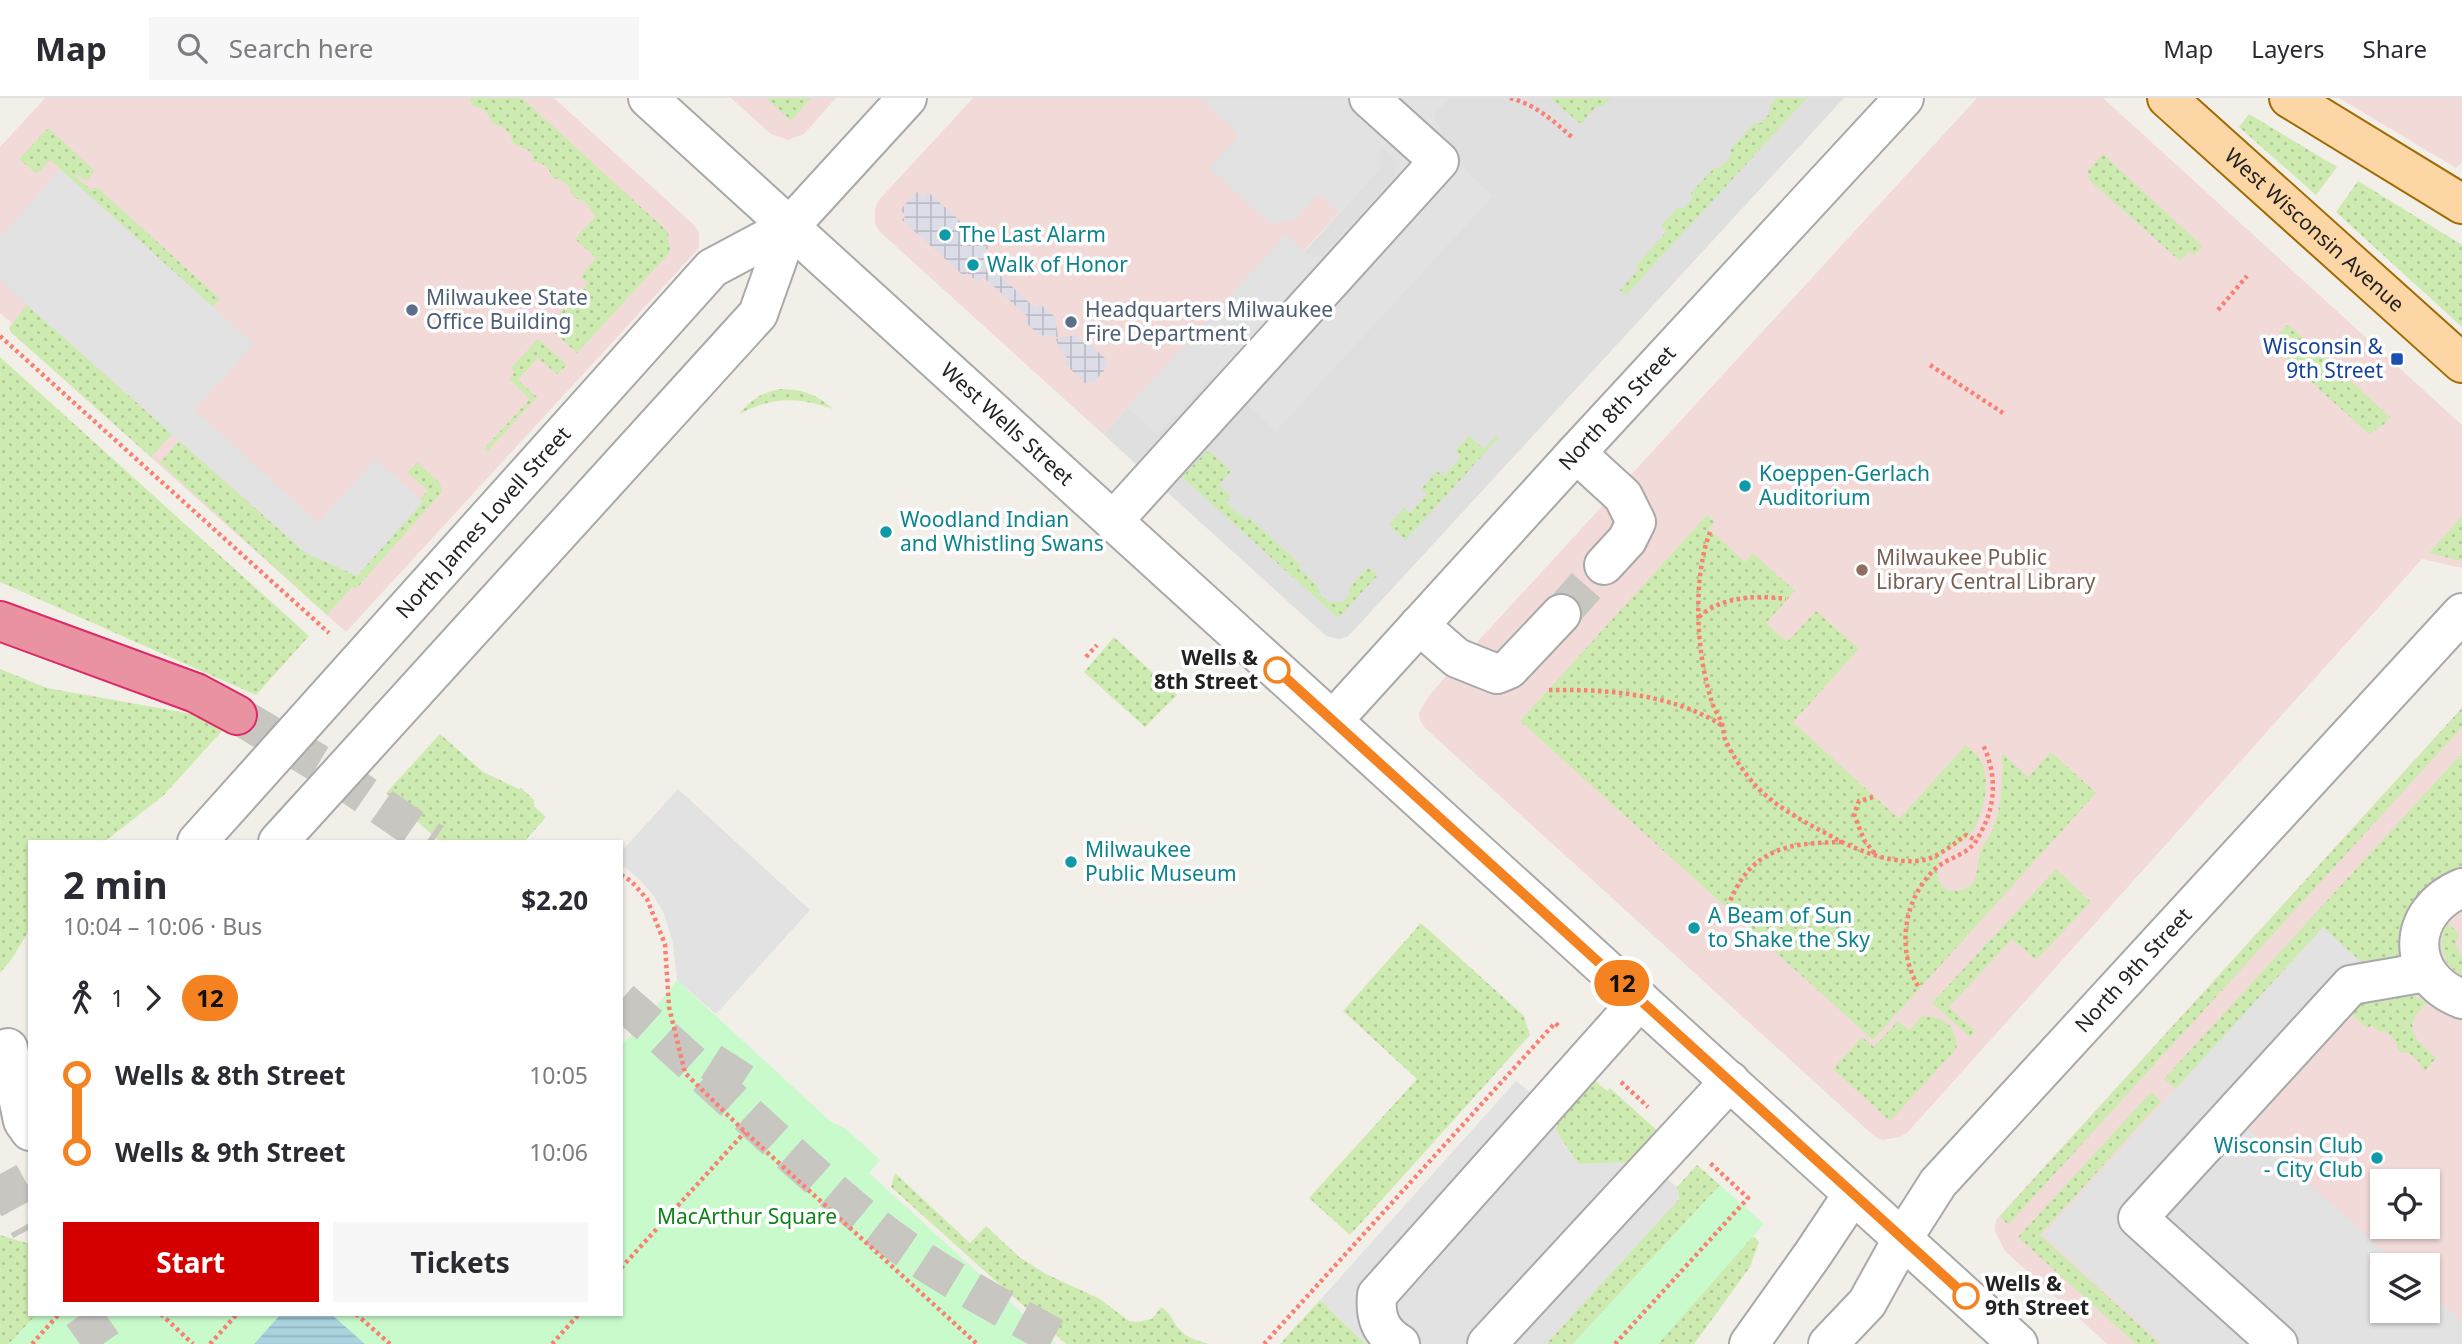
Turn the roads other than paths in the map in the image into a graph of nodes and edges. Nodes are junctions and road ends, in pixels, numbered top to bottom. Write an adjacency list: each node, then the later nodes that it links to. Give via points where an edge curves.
1 (648, 98): 8 (street, West Wells Street)
2 (907, 98): 8 (street, North James Lovell Street)
3 (1370, 98): 11 (street, via 1439,161)
4 (1904, 98): 10 (street, North 8th Street)
5 (2167, 98): 9 (main road, West Wisconsin Avenue)
6 (2290, 98): 7 (main road)
7 (2460, 198)
8 (789, 227): 11 (street, West Wells Street); 19 (street, North James Lovell Street, via 712,268); 20 (street, North James Lovell Street, via 758,314)
9 (2462, 363)
10 (1576, 453): 12 (street, via 1623,496 1636,522 1627,540); 16 (street, North 8th Street)
11 (1113, 521): 18 (street, West Wells Street)
12 (1604, 565)
13 (2462, 613): 29 (street, North 9th Street, via 1938,1183)
14 (1561, 614): 16 (street, via 1509,669 1497,674 1457,658)
15 (0, 621): 17 (highway, via 196,693)
16 (1419, 625): 18 (street, North 8th Street)
17 (237, 715)
18 (1333, 720): 24 (street, West Wells Street)
19 (199, 840)
20 (280, 840)
21 (2462, 888): 22 (street, via 2434,905 2424,920 2419,937)
22 (2426, 972): 23 (street, via 2436,985); 35 (street, via 2351,985 2138,1218)
23 (2462, 999)
24 (1640, 1000): 26 (street, West Wells Street); 30 (street, via 1377,1295 1376,1313 1389,1337)
25 (13, 1043): 27 (street)
26 (1730, 1081): 28 (street, West Wells Street); 31 (street)
27 (21, 1128)
28 (1853, 1194): 29 (street, West Wells Street); 32 (street)
29 (1903, 1238): 33 (street, North 9th Street, via 1867,1303); 34 (street, West Wells Street)
30 (1400, 1344)
31 (1487, 1344)
32 (1749, 1344)
33 (1828, 1344)
34 (2018, 1344)
35 (2278, 1344)

